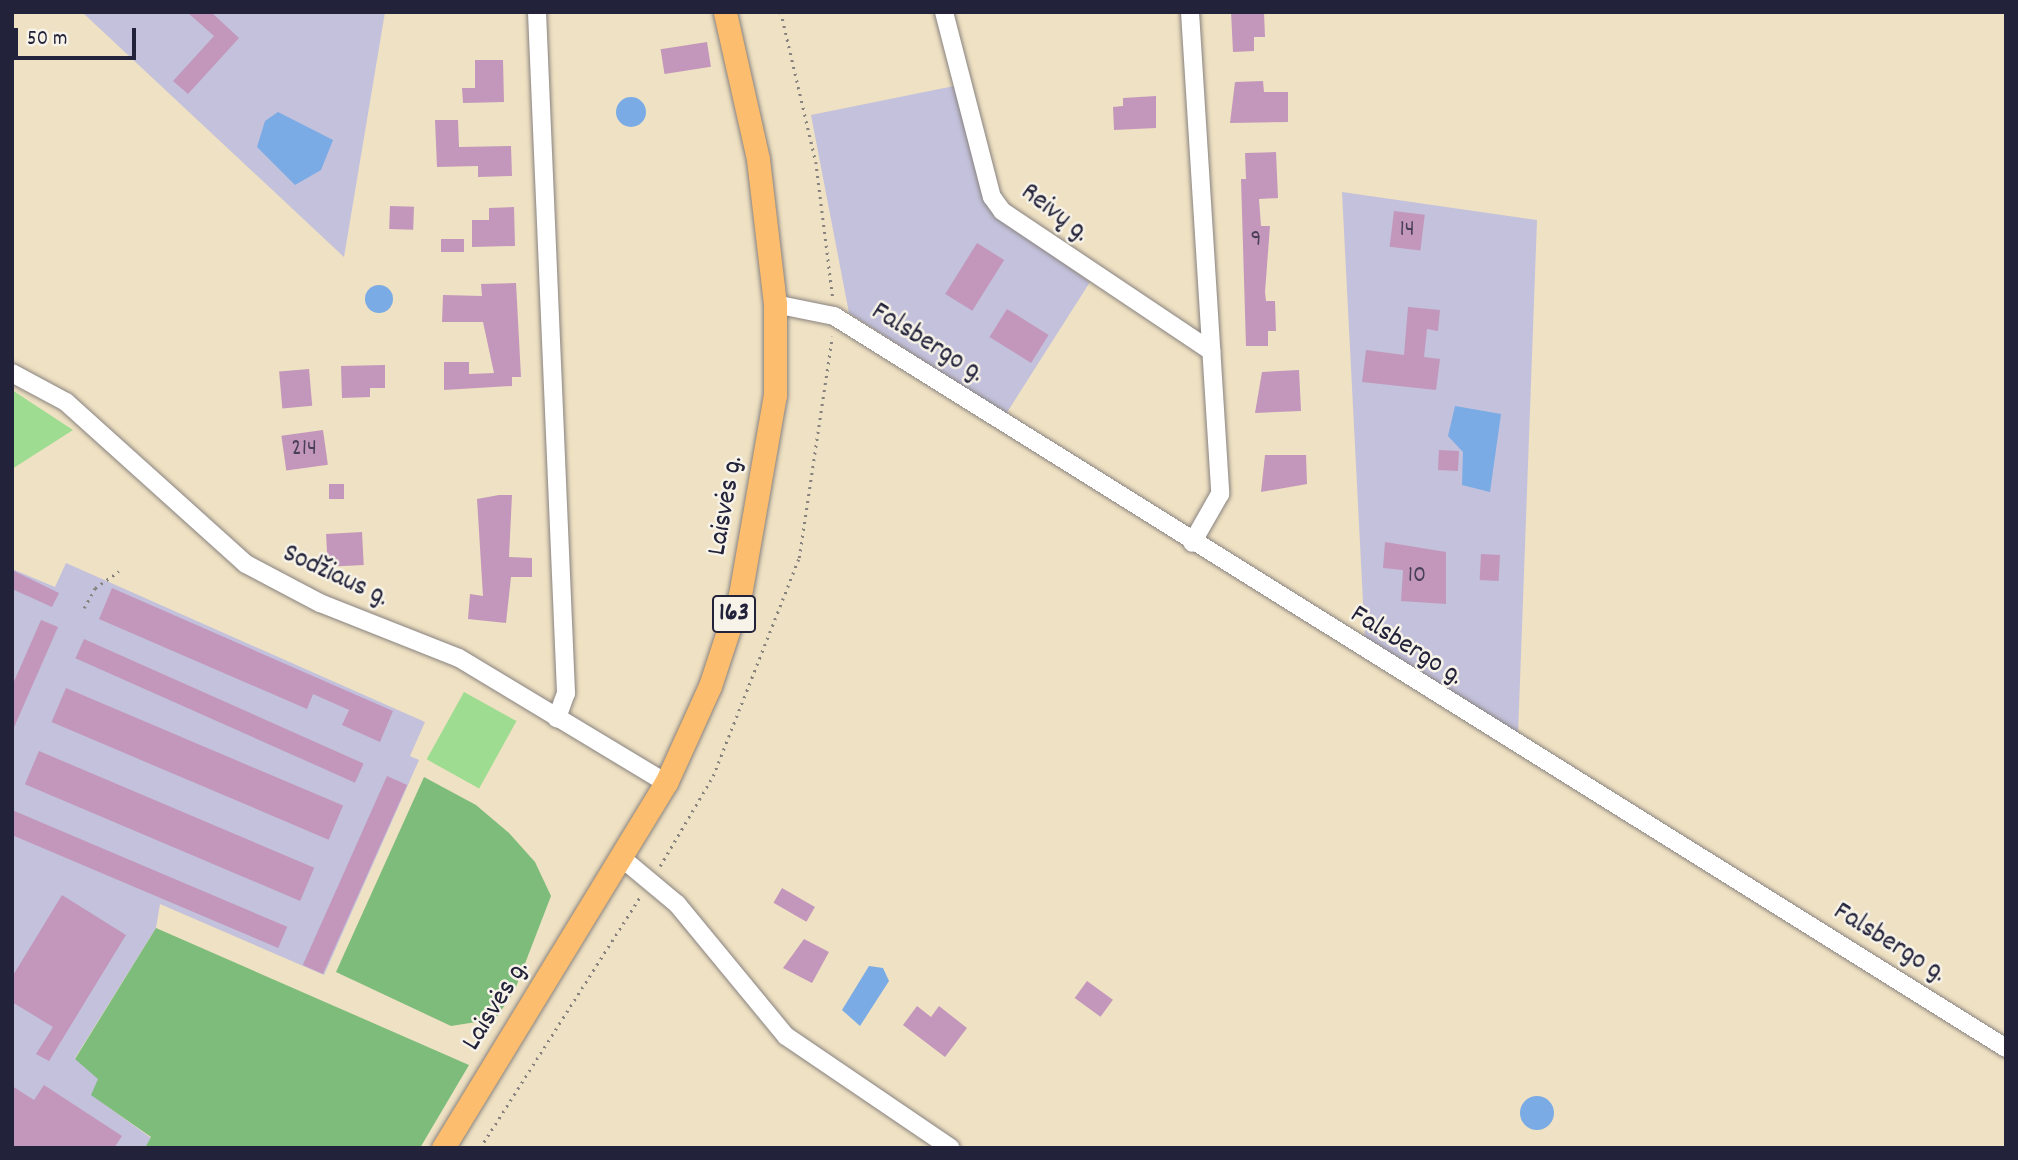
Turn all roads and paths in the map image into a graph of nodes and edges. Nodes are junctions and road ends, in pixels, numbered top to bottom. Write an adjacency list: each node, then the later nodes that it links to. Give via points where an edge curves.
1 (537, 12): 11 (street, via 566,694)
2 (725, 12): 5 (main road, Laisvės g. / 163, via 758,159)
3 (944, 12): 6 (street, Reivų g., via 992,197 1002,211)
4 (1190, 12): 6 (street)
5 (775, 304): 8 (street, Falsbergo g., via 834,316); 12 (main road, Laisvės g. / 163, via 775,396 751,551 710,686)
6 (1211, 351): 8 (street, via 1220,494)
7 (12, 373): 11 (street, Sodžiaus g., via 66,402 246,564 320,603 459,658)
8 (1192, 543): 14 (street, Falsbergo g.)
9 (119, 571): 10 (path, via 95,588)
10 (84, 608)
11 (557, 718): 12 (street, Sodžiaus g.)
12 (666, 783): 13 (main road, Laisvės g. / 163)
13 (623, 859): 15 (main road, Laisvės g. / 163); 16 (street, via 677,904 786,1036)
14 (2006, 1048)
15 (443, 1148)
16 (951, 1148)

